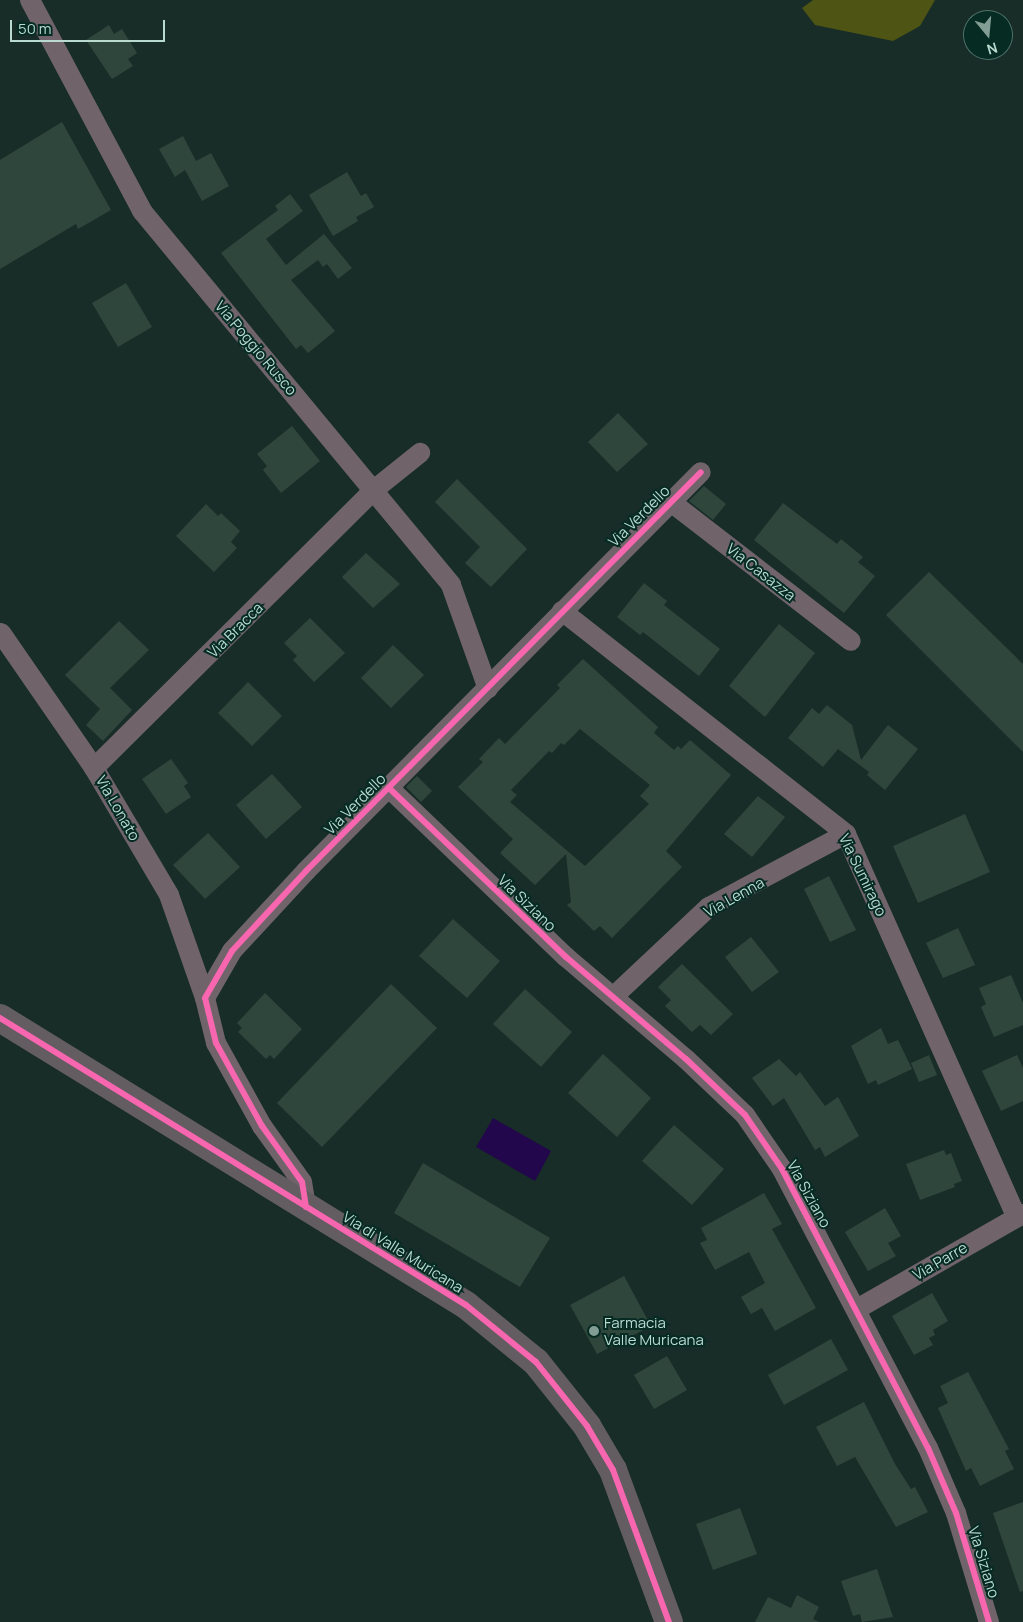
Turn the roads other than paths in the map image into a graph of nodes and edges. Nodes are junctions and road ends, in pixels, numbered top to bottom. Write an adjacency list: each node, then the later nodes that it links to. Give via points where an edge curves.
1 (30, 0): 4 (street, Via Poggio Rusco, via 142,211)
2 (420, 454): 4 (street, Via Bracca)
3 (701, 472): 5 (street, Via Verdello)
4 (375, 489): 9 (street, Via Poggio Rusco, via 451,585); 10 (street, Via Bracca)
5 (671, 502): 6 (street, Via Verdello); 8 (street, Via Casazza)
6 (562, 611): 9 (street, Via Verdello); 12 (street, Via Sumirago)
7 (1, 633): 10 (street, Via Lonato)
8 (851, 641)
9 (488, 689): 11 (street, Via Verdello)
10 (94, 768): 14 (street, Via Lonato, via 169,895)
11 (389, 788): 13 (street, Via Siziano); 14 (street, Via Verdello, via 232,950)
12 (846, 834): 13 (street, Via Lenna, via 710,907); 17 (street, Via Sumirago)
13 (612, 997): 18 (street, Via Siziano, via 686,1058 745,1115 782,1169)
14 (205, 998): 16 (street, via 216,1043 262,1126 302,1182)
15 (0, 1018): 16 (street, Via di Valle Muricana)
16 (306, 1207): 19 (street, Via di Valle Muricana, via 466,1305 536,1362 587,1426 613,1470)
17 (1019, 1215): 18 (street, Via Parre)
18 (857, 1309): 20 (street, Via Siziano, via 928,1448 956,1513)
19 (669, 1622)
20 (989, 1622)

